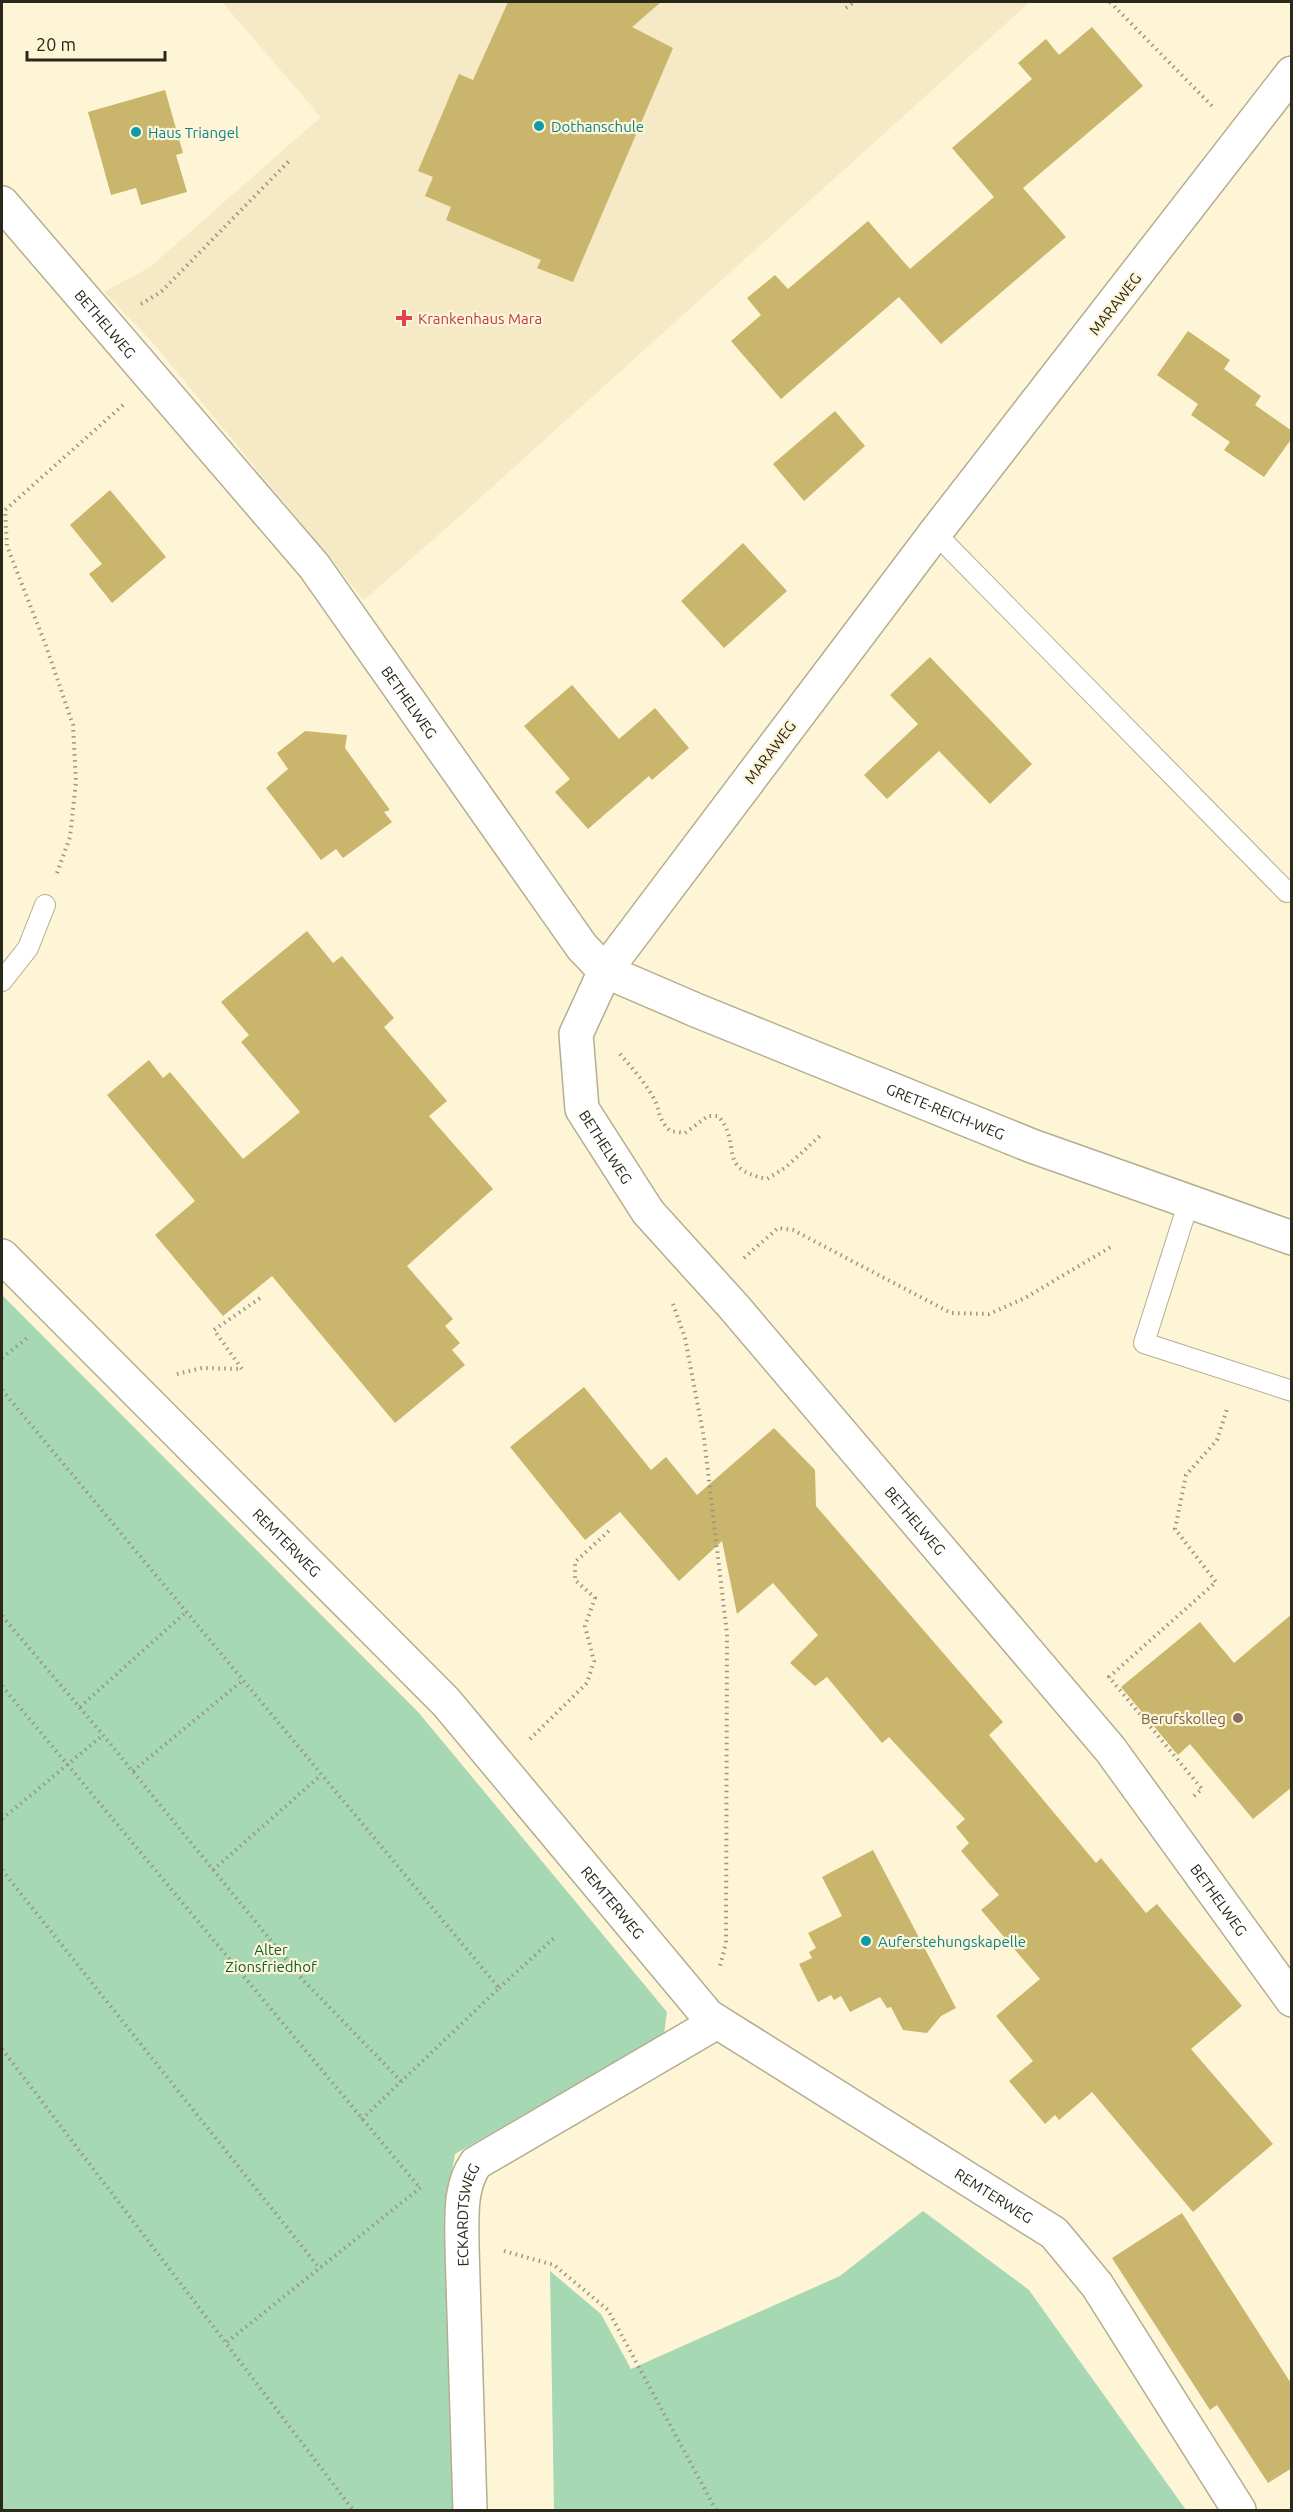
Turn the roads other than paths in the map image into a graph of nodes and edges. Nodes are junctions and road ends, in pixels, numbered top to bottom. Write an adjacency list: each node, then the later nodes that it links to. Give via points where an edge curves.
1 (1292, 74): 3 (street, MARAWEG)
2 (2, 203): 6 (street, BETHELWEG, via 314,566 582,947)
3 (935, 533): 4 (lane); 6 (street, MARAWEG)
4 (1287, 892)
5 (45, 905): 7 (lane, via 28,948)
6 (605, 970): 8 (street, GRETE-REICH-WEG, via 1032,1146); 12 (street, BETHELWEG, via 576,1034 582,1109 648,1212 734,1307 1110,1749)
7 (2, 981)
8 (1189, 1201): 9 (street, GRETE-REICH-WEG); 11 (lane, via 1144,1343)
9 (1292, 1238)
10 (2, 1256): 13 (street, REMTERWEG, via 446,1702)
11 (1292, 1391)
12 (1292, 2000)
13 (712, 2019): 14 (street, ECKARDTSWEG, via 476,2163 465,2185 462,2247); 15 (street, REMTERWEG, via 1054,2233 1097,2285)
14 (470, 2511)
15 (1239, 2511)

